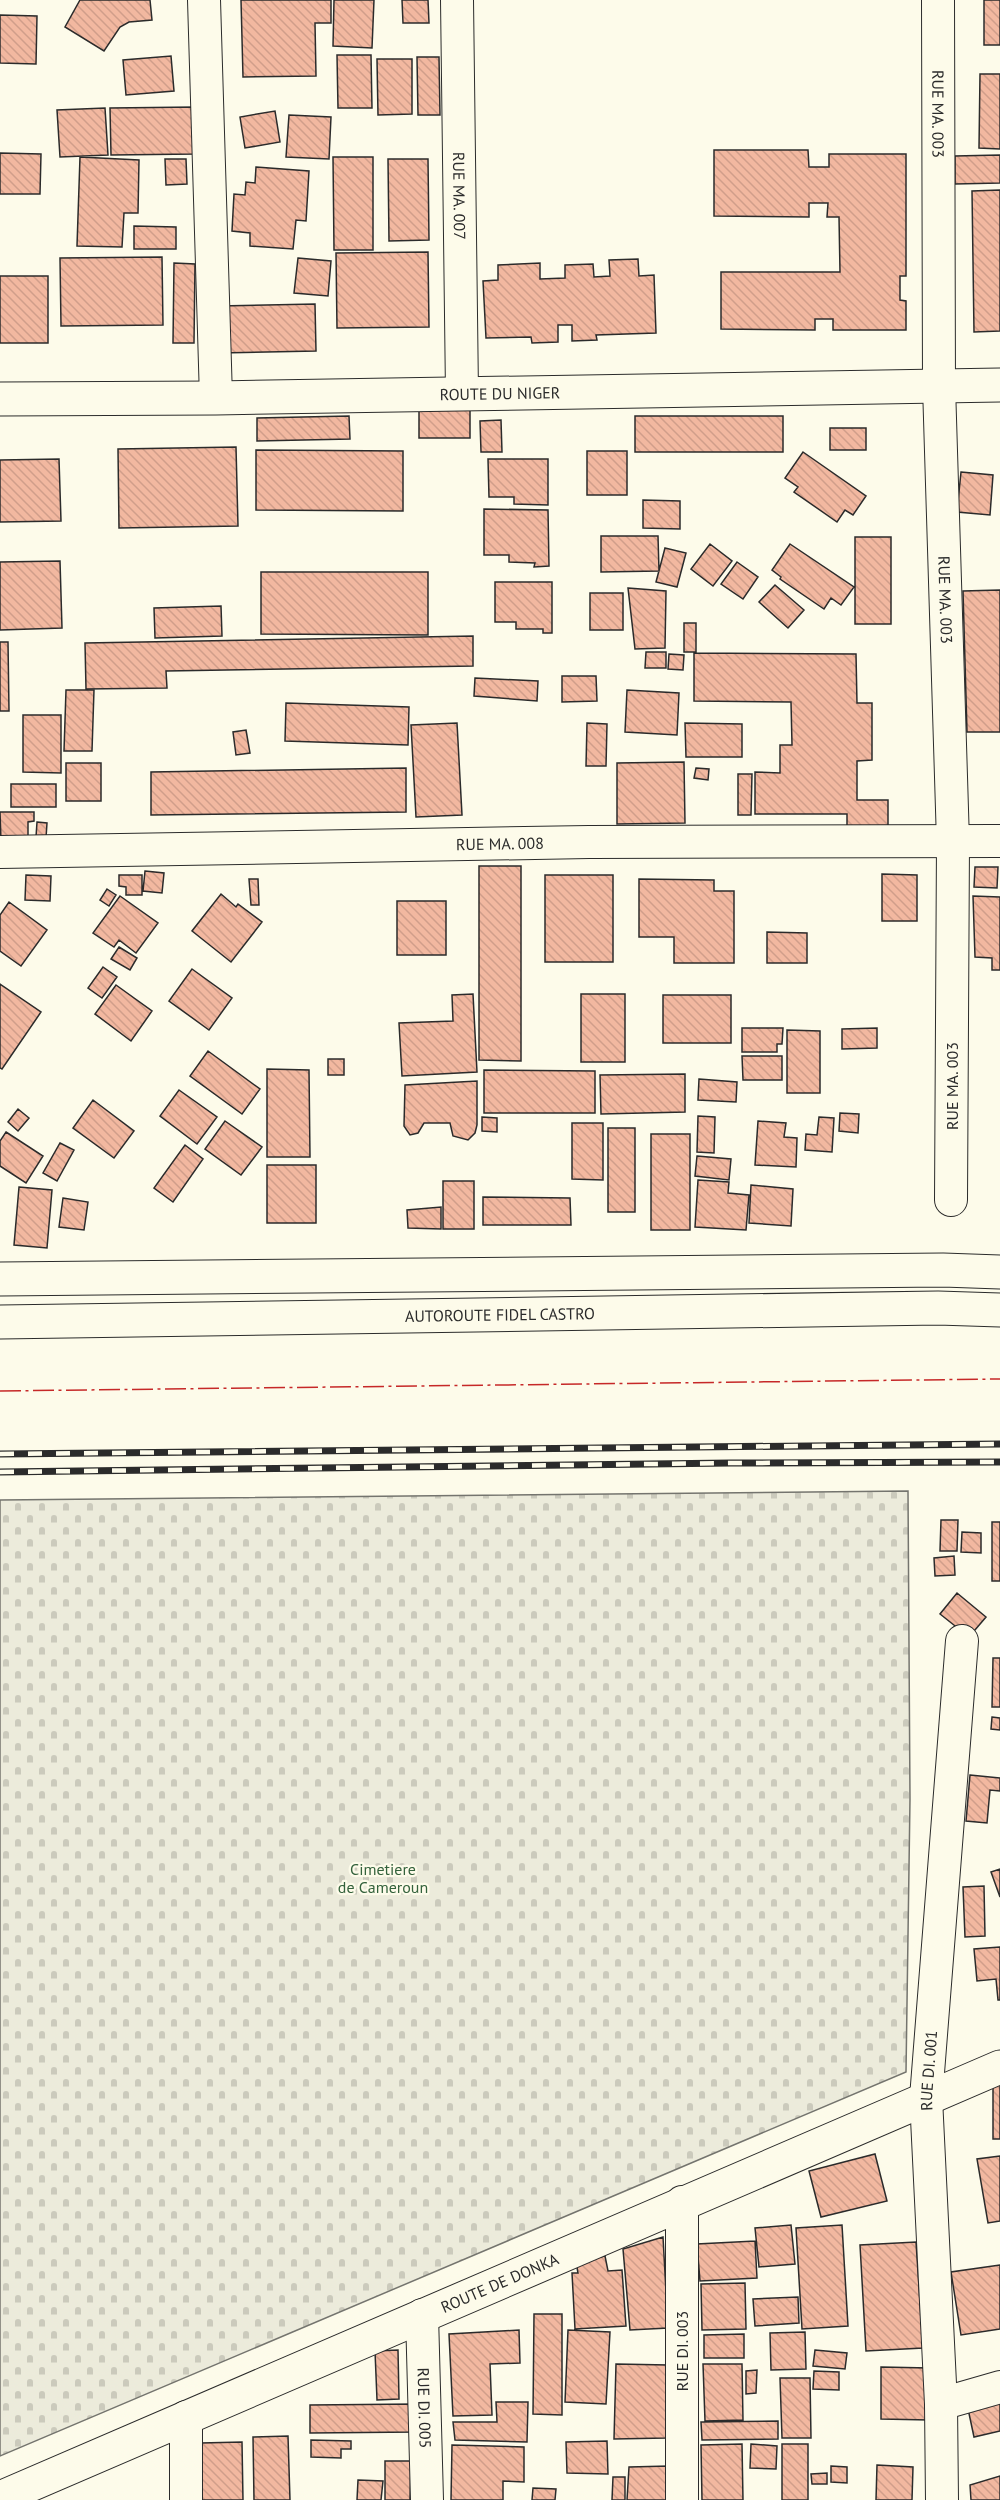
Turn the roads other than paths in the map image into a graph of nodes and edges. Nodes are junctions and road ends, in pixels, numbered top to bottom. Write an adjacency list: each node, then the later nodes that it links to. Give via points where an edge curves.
1 (204, 0): 7 (street)
2 (457, 0): 6 (street, RUE MA. 007)
3 (938, 0): 5 (street, RUE MA. 003)
4 (1000, 385): 5 (main road, ROUTE DU NIGER)
5 (939, 386): 6 (main road, ROUTE DU NIGER); 10 (street, RUE MA. 003)
6 (462, 393): 7 (main road, ROUTE DU NIGER)
7 (216, 398): 8 (main road, ROUTE DU NIGER)
8 (0, 399)
9 (1000, 841): 10 (street, RUE MA. 008)
10 (953, 842): 11 (street, RUE MA. 008, via 589,842); 12 (street, RUE MA. 003)
11 (0, 852)
12 (951, 1200)
13 (1000, 1252): 14 (main road)
14 (848, 1272): 15 (main road); 16 (main road)
15 (1000, 1272)
16 (0, 1279)
17 (1000, 1310): 18 (main road, AUTOROUTE FIDEL CASTRO)
18 (0, 1322)
19 (962, 1641): 21 (street, RUE DI. 001)
20 (1000, 2067): 21 (main road, ROUTE DE DONKA)
21 (926, 2098): 22 (main road, ROUTE DE DONKA); 25 (street, RUE DI. 001)
22 (682, 2202): 23 (main road, ROUTE DE DONKA); 30 (street, RUE DI. 003)
23 (423, 2315): 26 (main road, ROUTE DE DONKA); 29 (street, RUE DI. 005)
24 (1000, 2388): 25 (street)
25 (941, 2404): 31 (street, RUE DI. 001)
26 (186, 2417): 27 (main road, ROUTE DE DONKA); 28 (street)
27 (0, 2498)
28 (186, 2500)
29 (427, 2500)
30 (682, 2500)
31 (942, 2500)

